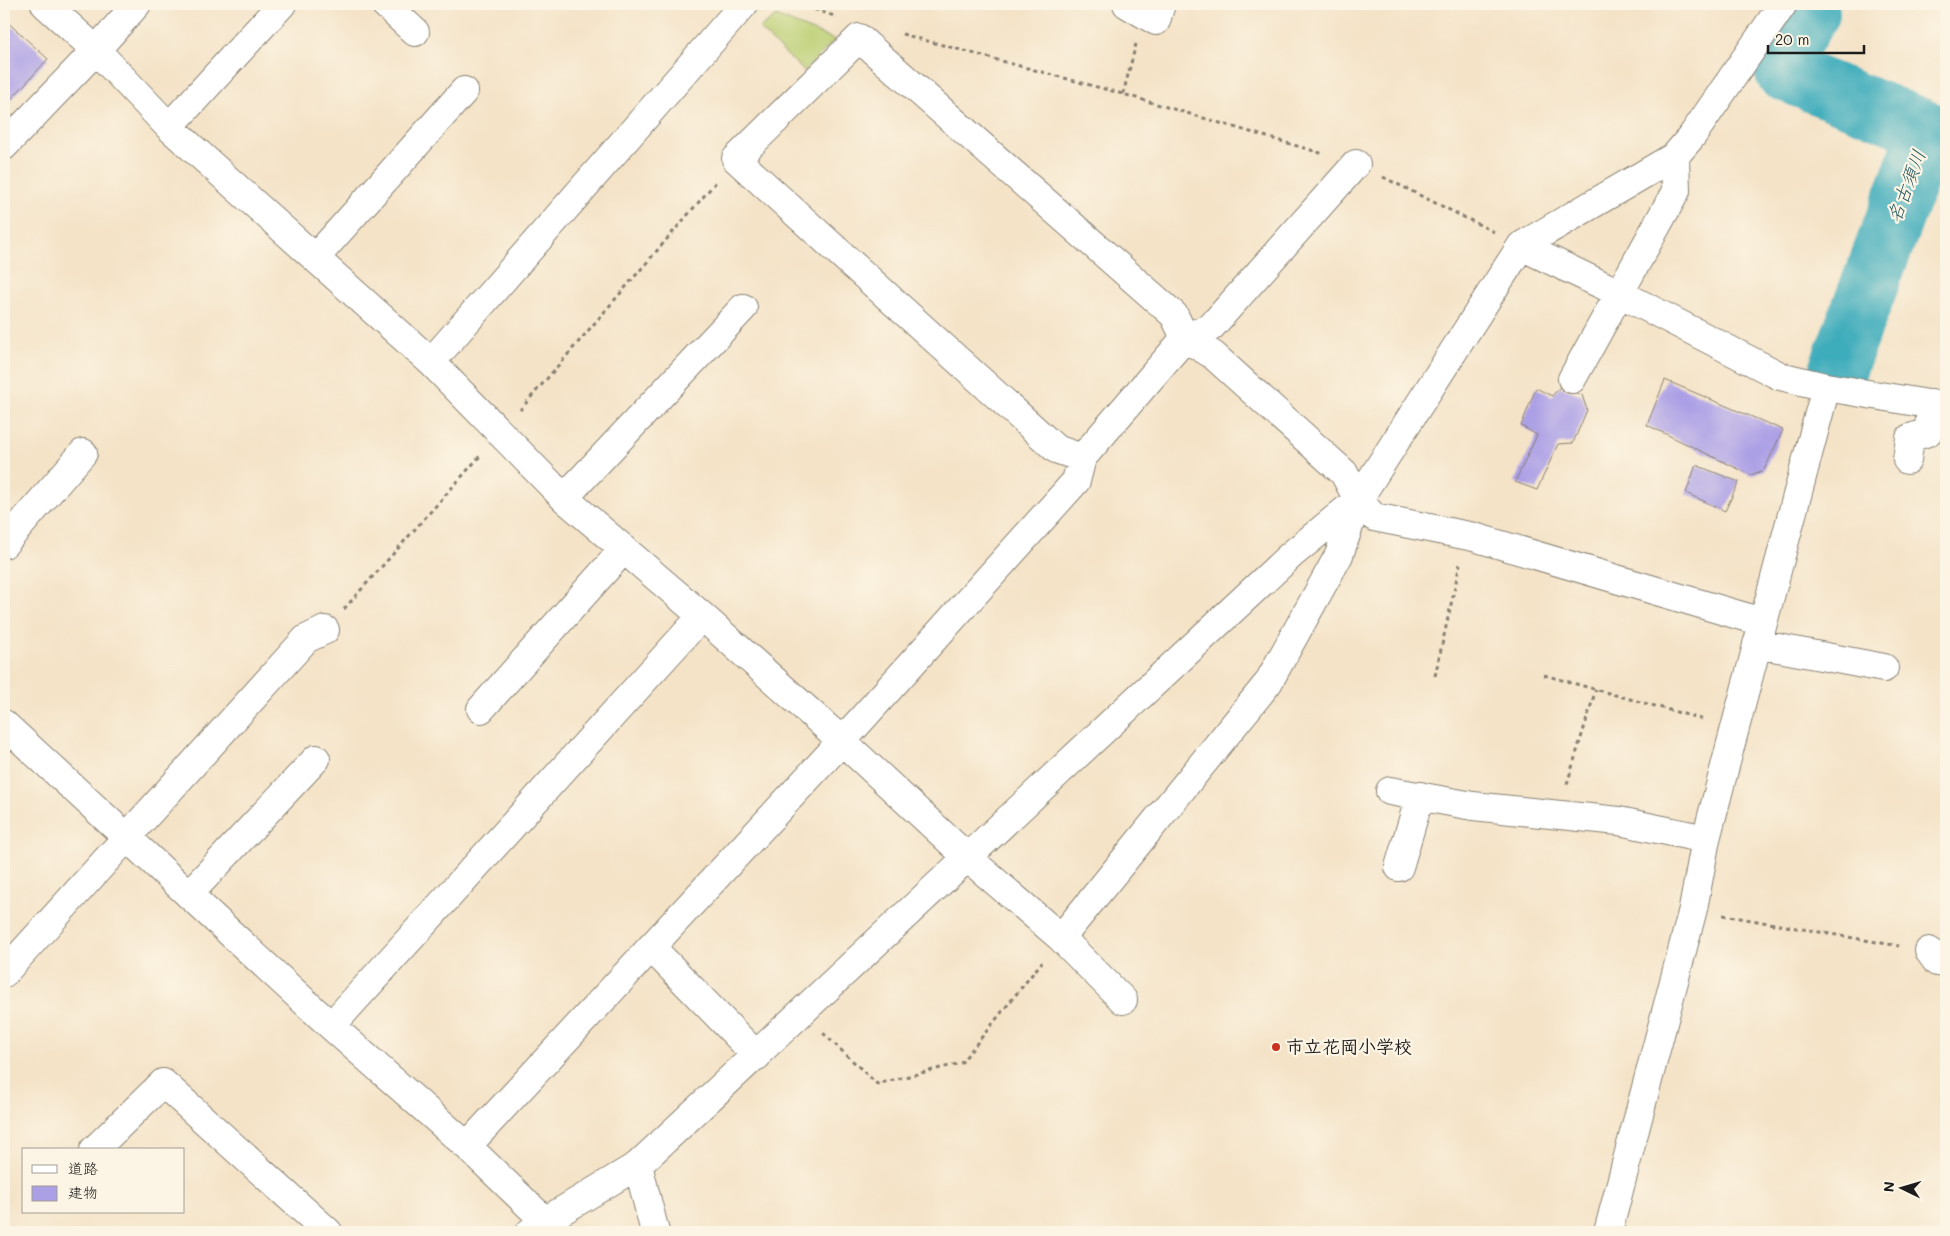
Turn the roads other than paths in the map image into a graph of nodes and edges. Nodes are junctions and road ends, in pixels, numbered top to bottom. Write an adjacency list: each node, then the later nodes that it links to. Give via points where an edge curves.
1 (45, 4): 8 (street)
2 (137, 4): 8 (street)
3 (282, 4): 10 (street)
4 (385, 4): 7 (street)
5 (744, 4): 19 (street)
6 (1783, 4): 12 (street)
7 (415, 32)
8 (96, 50): 10 (street); 11 (street)
9 (464, 91): 15 (street)
10 (169, 127): 15 (street)
11 (4, 146)
12 (1675, 156): 14 (street); 16 (street, via 1676,191)
13 (1356, 164): 18 (street, via 1211,327)
14 (1521, 246): 16 (street); 27 (street)
15 (316, 257): 19 (street)
16 (1619, 293): 20 (street); 21 (street, via 1780,376)
17 (743, 308): 26 (street)
18 (1185, 338): 24 (street); 24 (street, via 1174,315 859,38 736,159 1056,449); 27 (street, via 1213,355 1344,473)
19 (431, 362): 26 (street)
20 (1572, 379)
21 (1826, 387): 22 (street); 32 (street)
22 (1939, 406): 25 (street, via 1928,432 1910,438)
23 (83, 453): 28 (street)
24 (1082, 458): 36 (street, via 1076,481)
25 (1907, 460)
26 (564, 498): 29 (street)
27 (1358, 500): 32 (street, via 1374,517 1457,534); 42 (street, via 1291,555); 45 (street, via 1339,555 1268,683)
28 (4, 544)
29 (624, 549): 30 (street); 34 (street)
30 (702, 616): 36 (street); 49 (street)
31 (325, 630): 40 (street, via 306,639)
32 (1760, 633): 33 (street); 41 (street)
33 (1884, 668)
34 (481, 709)
35 (4, 724): 40 (street)
36 (842, 741): 42 (street); 46 (street)
37 (316, 759): 44 (street)
38 (1390, 791): 39 (street)
39 (1420, 796): 41 (street, via 1473,806 1619,821); 43 (street)
40 (127, 839): 44 (street); 47 (street)
41 (1706, 839): 57 (street, via 1693,910)
42 (968, 858): 45 (street); 50 (street)
43 (1400, 866)
44 (188, 894): 49 (street)
45 (1061, 938): 48 (street)
46 (651, 947): 50 (street); 51 (street)
47 (4, 972)
48 (1124, 1000)
49 (331, 1026): 51 (street)
50 (757, 1056): 53 (street)
51 (467, 1146): 54 (street)
52 (96, 1148): 55 (street, via 163,1083)
53 (638, 1165): 54 (street); 56 (street)
54 (537, 1226)
55 (328, 1232)
56 (655, 1232)
57 (1608, 1232)

